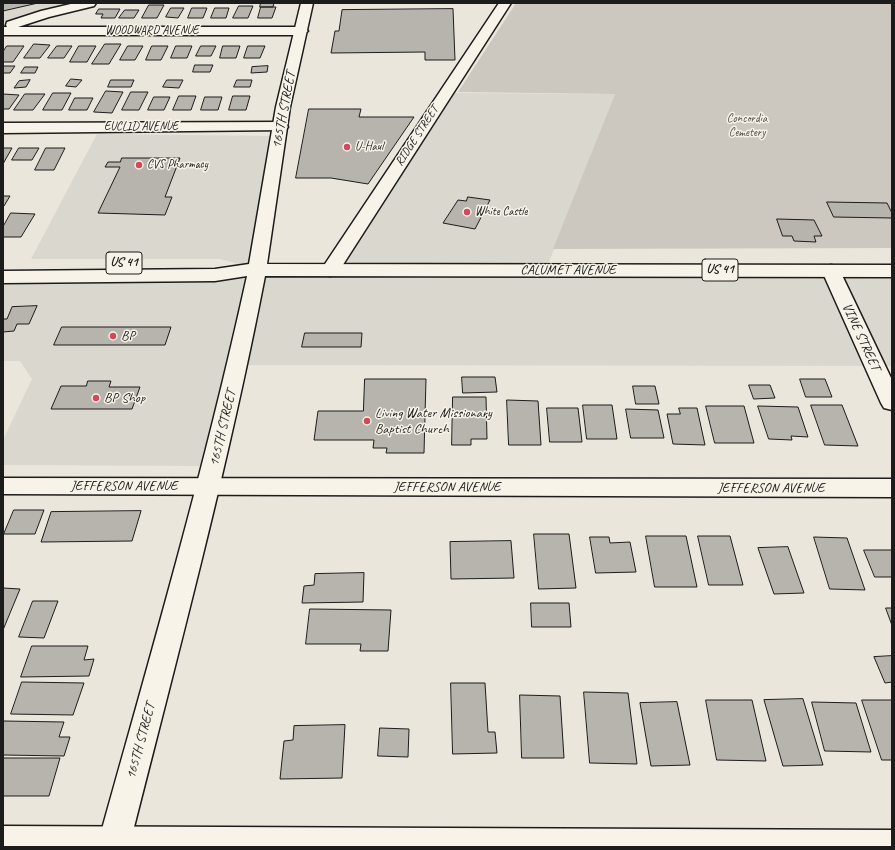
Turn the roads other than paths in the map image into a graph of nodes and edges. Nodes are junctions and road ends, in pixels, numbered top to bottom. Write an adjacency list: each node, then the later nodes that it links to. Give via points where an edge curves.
1 (90, 3): 4 (street, via 45,14)
2 (307, 3): 5 (street, 165TH STREET)
3 (505, 3): 10 (street, RIDGE STREET)
4 (3, 30): 5 (street, WOODWARD AVENUE)
5 (301, 31): 6 (street, 165TH STREET)
6 (280, 127): 7 (street, EUCLID AVENUE); 9 (street, 165TH STREET)
7 (3, 128)
8 (3, 263): 9 (street, CALUMET AVENUE / US 41, via 219,263)
9 (250, 270): 10 (street, CALUMET AVENUE / US 41); 13 (street, CALUMET AVENUE / US 41, via 215,275); 16 (street, 165TH STREET, via 237,369)
10 (330, 270): 11 (street, CALUMET AVENUE / US 41)
11 (831, 271): 12 (street, CALUMET AVENUE / US 41); 14 (street, VINE STREET)
12 (892, 271)
13 (3, 277)
14 (892, 403)
15 (3, 486): 16 (street, JEFFERSON AVENUE)
16 (209, 487): 17 (street, JEFFERSON AVENUE); 19 (street, 165TH STREET)
17 (892, 488)
18 (3, 841): 19 (street)
19 (114, 845): 20 (street)
20 (892, 845)

